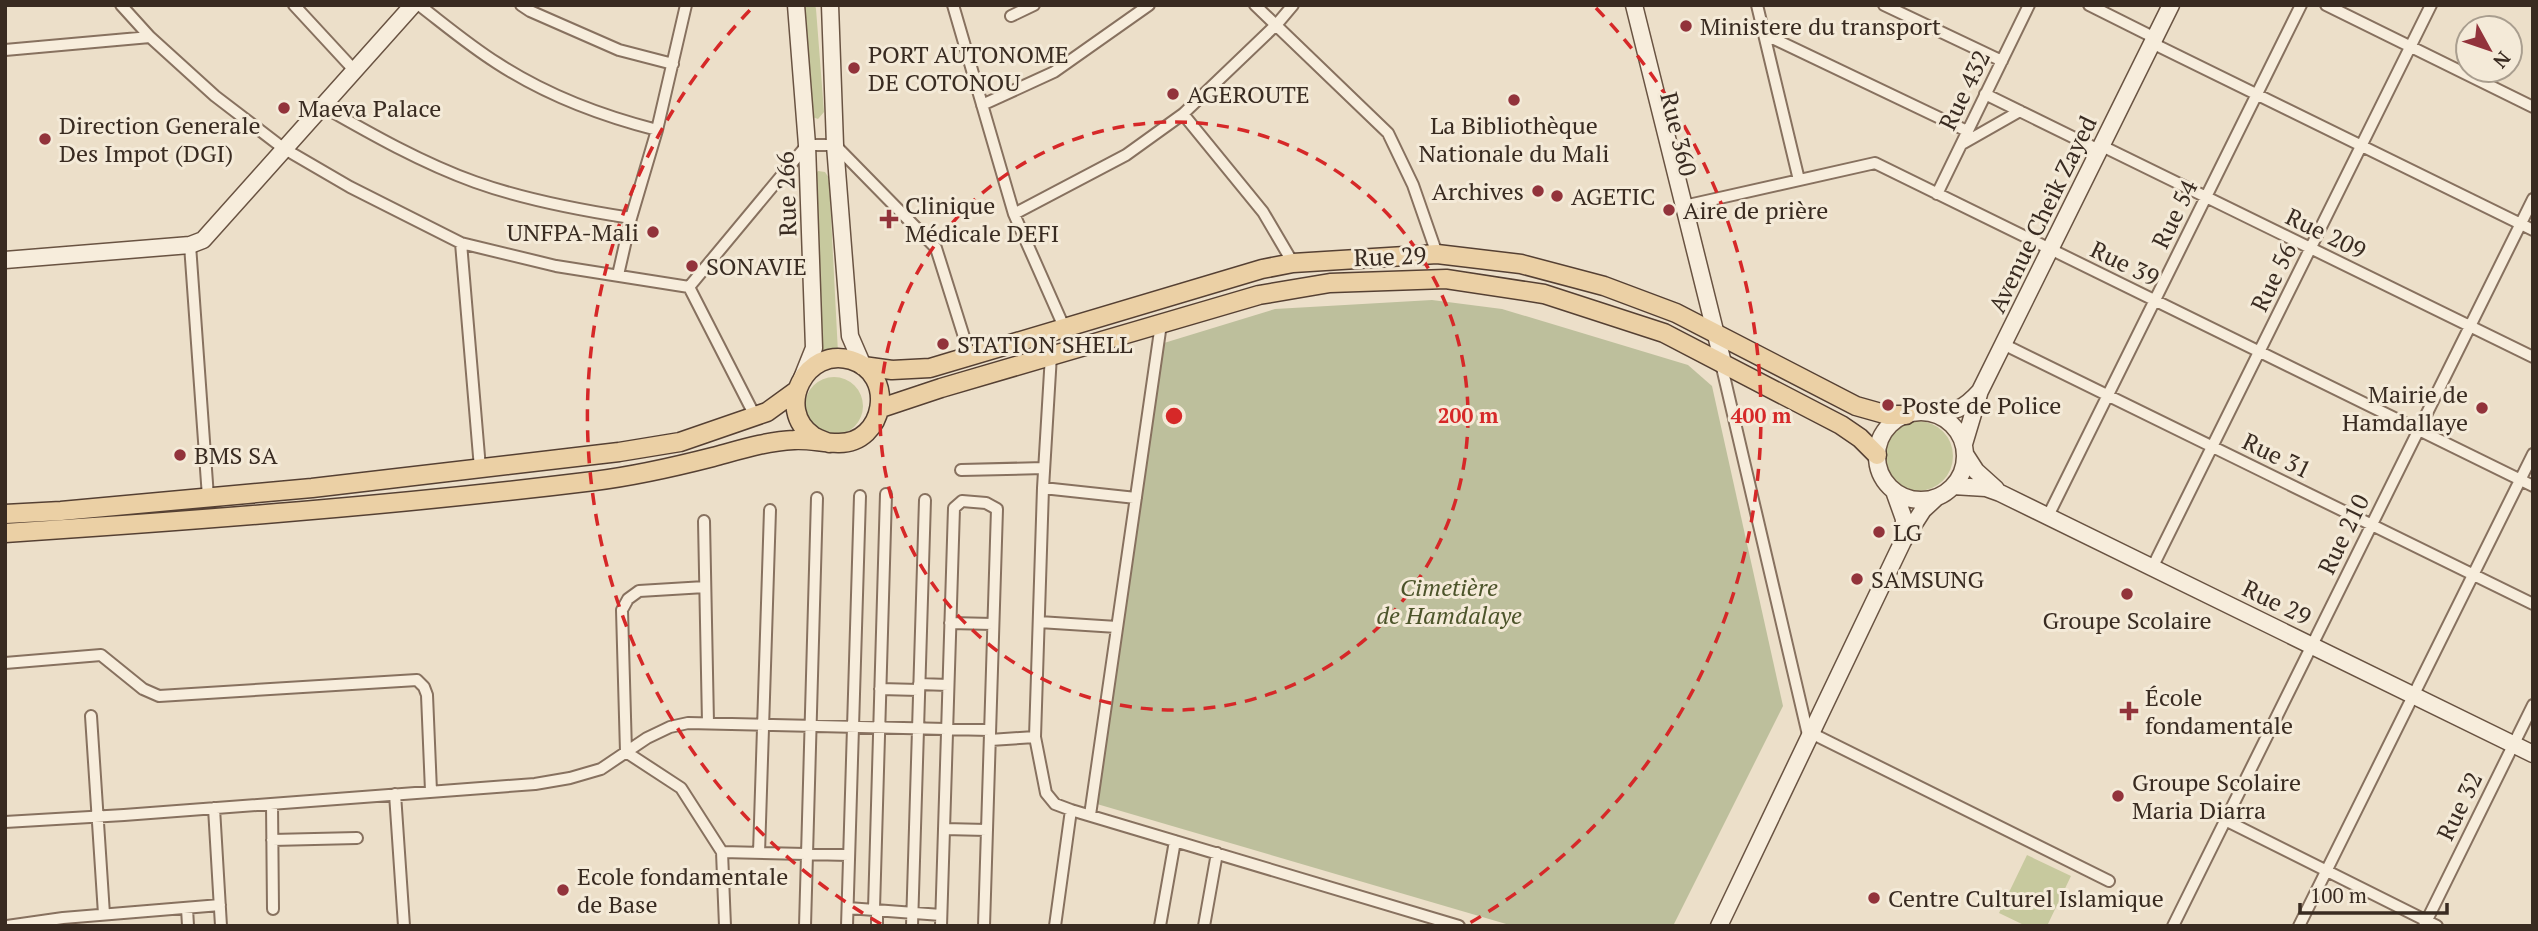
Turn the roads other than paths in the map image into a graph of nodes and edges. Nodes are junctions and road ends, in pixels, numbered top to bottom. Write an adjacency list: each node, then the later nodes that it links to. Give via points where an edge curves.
1 (121, 5): 27 (street)
2 (294, 5): 33 (street)
3 (412, 5): 33 (main road)
4 (419, 5): 41 (street, via 499,64 561,98)
5 (521, 5): 32 (street, via 609,46)
6 (686, 5): 32 (street)
7 (796, 5): 43 (main road, Rue 266)
8 (830, 5): 44 (main road, Rue 266)
9 (953, 5): 36 (street)
10 (1034, 5): 24 (street)
11 (1149, 5): 36 (street, via 1054,72)
12 (1255, 5): 25 (street)
13 (1293, 5): 25 (street)
14 (1624, 5): 71 (main road, Rue 360)
15 (1634, 5): 53 (main road)
16 (1757, 5): 26 (street)
17 (1884, 5): 31 (street)
18 (2029, 5): 31 (street, Rue 432)
19 (2089, 5): 28 (street)
20 (2171, 5): 28 (main road, Avenue Cheik Zayed)
21 (2301, 5): 35 (street, Rue 54)
22 (2326, 5): 29 (street)
23 (2431, 5): 29 (street, Rue 56)
24 (1011, 16)
25 (1278, 24): 40 (street); 62 (street, via 1388,133 1413,185)
26 (1764, 34): 42 (street); 49 (street)
27 (150, 37): 30 (street); 47 (street, via 215,96)
28 (2154, 41): 35 (street); 48 (main road, Avenue Cheik Zayed)
29 (2410, 47): 38 (street); 46 (street, Rue 56)
30 (5, 50)
31 (2001, 61): 34 (street, Rue 432)
32 (673, 64): 41 (street)
33 (355, 71): 37 (main road)
34 (1985, 94): 39 (street, Rue 209); 42 (street, Rue 432)
35 (2256, 94): 46 (street); 51 (street, Rue 54)
36 (982, 105): 54 (street)
37 (322, 106): 47 (main road); 55 (street, via 423,160 476,182 574,209)
38 (2533, 107)
39 (2020, 111): 45 (street); 48 (street, Rue 209)
40 (1183, 114): 54 (street, via 1126,155); 64 (street, via 1263,212)
41 (657, 130): 55 (street)
42 (1967, 131): 45 (street, Rue 432)
43 (807, 145): 44 (street); 66 (street); 79 (main road, Rue 266, via 814,348)
44 (835, 145): 75 (street, via 936,248); 78 (main road, Rue 266, via 850,336)
45 (1960, 145): 50 (street, Rue 432)
46 (2361, 146): 56 (street); 60 (street, Rue 56)
47 (283, 148): 58 (street); 59 (main road, via 203,240)
48 (2101, 148): 51 (street, Rue 209); 61 (main road, Avenue Cheik Zayed)
49 (1799, 180): 50 (street, Rue 39, via 1875,163); 53 (street, Rue 39)
50 (1937, 194): 61 (street, Rue 39)
51 (2206, 197): 60 (street, Rue 209); 67 (street, Rue 54)
52 (2533, 199): 56 (street, Rue 210)
53 (1684, 206): 71 (main road)
54 (1014, 214): 70 (street)
55 (631, 218): 65 (street)
56 (2520, 224): 57 (street); 69 (street, Rue 210)
57 (2533, 230)
58 (461, 243): 65 (street, via 556,266); 92 (street)
59 (190, 245): 63 (main road); 103 (street)
60 (2311, 248): 69 (street, Rue 209); 73 (street, Rue 56)
61 (2050, 249): 67 (street, Rue 39); 72 (main road, Avenue Cheik Zayed)
62 (1437, 254): 64 (main road); 71 (main road, via 1521,264 1604,286 1676,313)
63 (5, 260)
64 (1293, 263): 70 (main road)
65 (618, 275): 66 (street)
66 (689, 287): 85 (street)
67 (2155, 300): 73 (street, Rue 39); 81 (street, Rue 54)
68 (1161, 324): 74 (main road, Rue 29); 77 (main road, Rue 29, via 1259,295 1330,283 1446,279 1544,294 1664,333); 106 (street)
69 (2470, 326): 76 (street, Rue 209); 86 (street, Rue 210)
70 (1064, 327): 75 (main road)
71 (1709, 331): 77 (main road, Rue 360); 84 (main road, via 1856,405 1888,415)
72 (2003, 344): 80 (main road, Avenue Cheik Zayed); 81 (street, Rue 31)
73 (2259, 352): 86 (street, Rue 39); 88 (street, Rue 56)
74 (1051, 355): 82 (main road, Rue 29); 93 (street)
75 (970, 356): 78 (main road, via 930,368)
76 (2533, 357)
77 (1718, 360): 91 (main road, Rue 29, via 1841,425); 139 (street)
78 (863, 366): 79 (main road, via 853,360 830,359 809,369); 82 (main road, via 878,384)
79 (799, 384): 85 (main road, via 767,412); 87 (main road, via 795,408 801,424)
80 (1980, 391): 83 (main road, Avenue Cheik Zayed, via 1954,412); 89 (main road)
81 (2108, 395): 88 (street, Rue 31); 110 (street, Rue 54)
82 (881, 408): 87 (main road, via 862,437)
83 (1930, 413): 84 (main road); 89 (main road, via 1951,424)
84 (1906, 415): 91 (main road, via 1885,431)
85 (755, 416): 92 (main road, via 680,442)
86 (2418, 430): 95 (street, Rue 39); 112 (street, Rue 210)
87 (829, 443): 113 (main road, via 767,443 598,480 205,520)
88 (2212, 447): 112 (street, Rue 31); 115 (street, Rue 56)
89 (1964, 449): 96 (main road, via 1962,471); 100 (main road, Rue 29, via 1976,471)
90 (2533, 454): 95 (street)
91 (1877, 455): 99 (main road, via 1881,475)
92 (480, 468): 103 (main road)
93 (1044, 468): 94 (street); 98 (street)
94 (961, 470)
95 (2520, 480): 97 (street, Rue 39); 116 (street)
96 (1953, 486): 100 (main road, Rue 29); 104 (main road)
97 (2533, 486)
98 (1043, 488): 106 (street); 119 (street)
99 (1894, 491): 104 (main road, via 1907,498); 114 (main road, via 1903,519)
100 (2000, 493): 110 (main road, Rue 29)
101 (886, 494): 127 (street)
102 (860, 496): 134 (street)
103 (208, 497): 109 (main road)
104 (1937, 497): 114 (main road)
105 (817, 498): 133 (street)
106 (1136, 498): 122 (street)
107 (925, 500): 126 (street)
108 (770, 510): 132 (street)
109 (5, 514)
110 (2048, 516): 115 (main road, Rue 29)
111 (704, 521): 117 (street)
112 (2371, 525): 116 (street, Rue 31); 123 (street, Rue 210)
113 (5, 533)
114 (1903, 541): 139 (main road)
115 (2152, 568): 123 (main road, Rue 29)
116 (2473, 575): 118 (street, Rue 31); 128 (street)
117 (705, 587): 131 (street); 142 (street, via 639,591 622,610)
118 (2533, 604)
119 (1039, 622): 122 (street); 140 (street)
120 (950, 623): 121 (street); 121 (street, via 954,508 962,501 997,509); 125 (street)
121 (993, 624): 138 (street)
122 (1117, 627): 149 (street)
123 (2312, 646): 128 (main road, Rue 29); 151 (street, Rue 210)
124 (5, 663): 144 (street, via 101,655 143,689 159,696 417,680 427,695)
125 (948, 685): 126 (street); 137 (street)
126 (919, 687): 127 (street); 136 (street)
127 (880, 689): 135 (street)
128 (2413, 695): 141 (main road, Rue 29); 163 (street)
129 (2533, 705): 141 (street, Rue 32)
130 (91, 716): 150 (street)
131 (708, 723): 132 (street); 142 (street, via 670,727)
132 (763, 724): 133 (street); 159 (street)
133 (811, 725): 134 (street); 161 (street)
134 (853, 726): 135 (street); 162 (street)
135 (879, 727): 136 (street); 169 (street)
136 (918, 728): 137 (street); 171 (street)
137 (947, 729): 138 (street); 153 (street)
138 (990, 735): 140 (street); 154 (street)
139 (1810, 736): 164 (street); 193 (main road)
140 (1035, 737): 148 (street, via 1046,793 1055,804)
141 (2513, 745): 143 (main road, Rue 29); 177 (street, Rue 32)
142 (626, 752): 144 (street, via 601,769 570,778); 158 (street, via 681,788)
143 (2533, 754)
144 (431, 791): 145 (street)
145 (396, 794): 146 (street); 182 (street)
146 (272, 804): 147 (street); 156 (street)
147 (214, 808): 150 (street); 165 (street)
148 (1071, 810): 149 (street); 189 (street)
149 (1090, 816): 157 (street)
150 (99, 817): 152 (street); 172 (street)
151 (2225, 820): 163 (street); 194 (street, Rue 210)
152 (5, 822)
153 (944, 829): 154 (street); 174 (street)
154 (987, 830): 188 (street)
155 (357, 838): 156 (street)
156 (272, 840): 168 (street)
157 (1175, 841): 160 (street); 190 (street)
158 (722, 852): 159 (street); 183 (street)
159 (760, 853): 161 (street)
160 (1217, 853): 176 (street); 191 (street)
161 (807, 854): 162 (street); 184 (street)
162 (849, 855): 167 (street)
163 (2327, 871): 177 (street); 195 (street)
164 (2109, 881)
165 (220, 905): 166 (street); 181 (street)
166 (187, 908): 170 (street); 180 (street)
167 (848, 908): 169 (street); 185 (street)
168 (273, 909)
169 (876, 910): 171 (street); 186 (street)
170 (127, 912): 172 (street); 179 (street)
171 (912, 912): 174 (street); 187 (street)
172 (104, 914): 175 (street)
173 (5, 920): 178 (street)
174 (941, 920)
175 (63, 922): 178 (street)
176 (1442, 923): 192 (street)
177 (2425, 923): 196 (street)
178 (7, 925)
179 (128, 926)
180 (188, 926)
181 (221, 926)
182 (404, 926)
183 (725, 926)
184 (805, 926)
185 (847, 926)
186 (877, 926)
187 (912, 926)
188 (984, 926)
189 (1055, 926)
190 (1160, 926)
191 (1204, 926)
192 (1459, 926)
193 (1718, 926)
194 (2173, 926)
195 (2299, 926)
196 (2437, 926)

